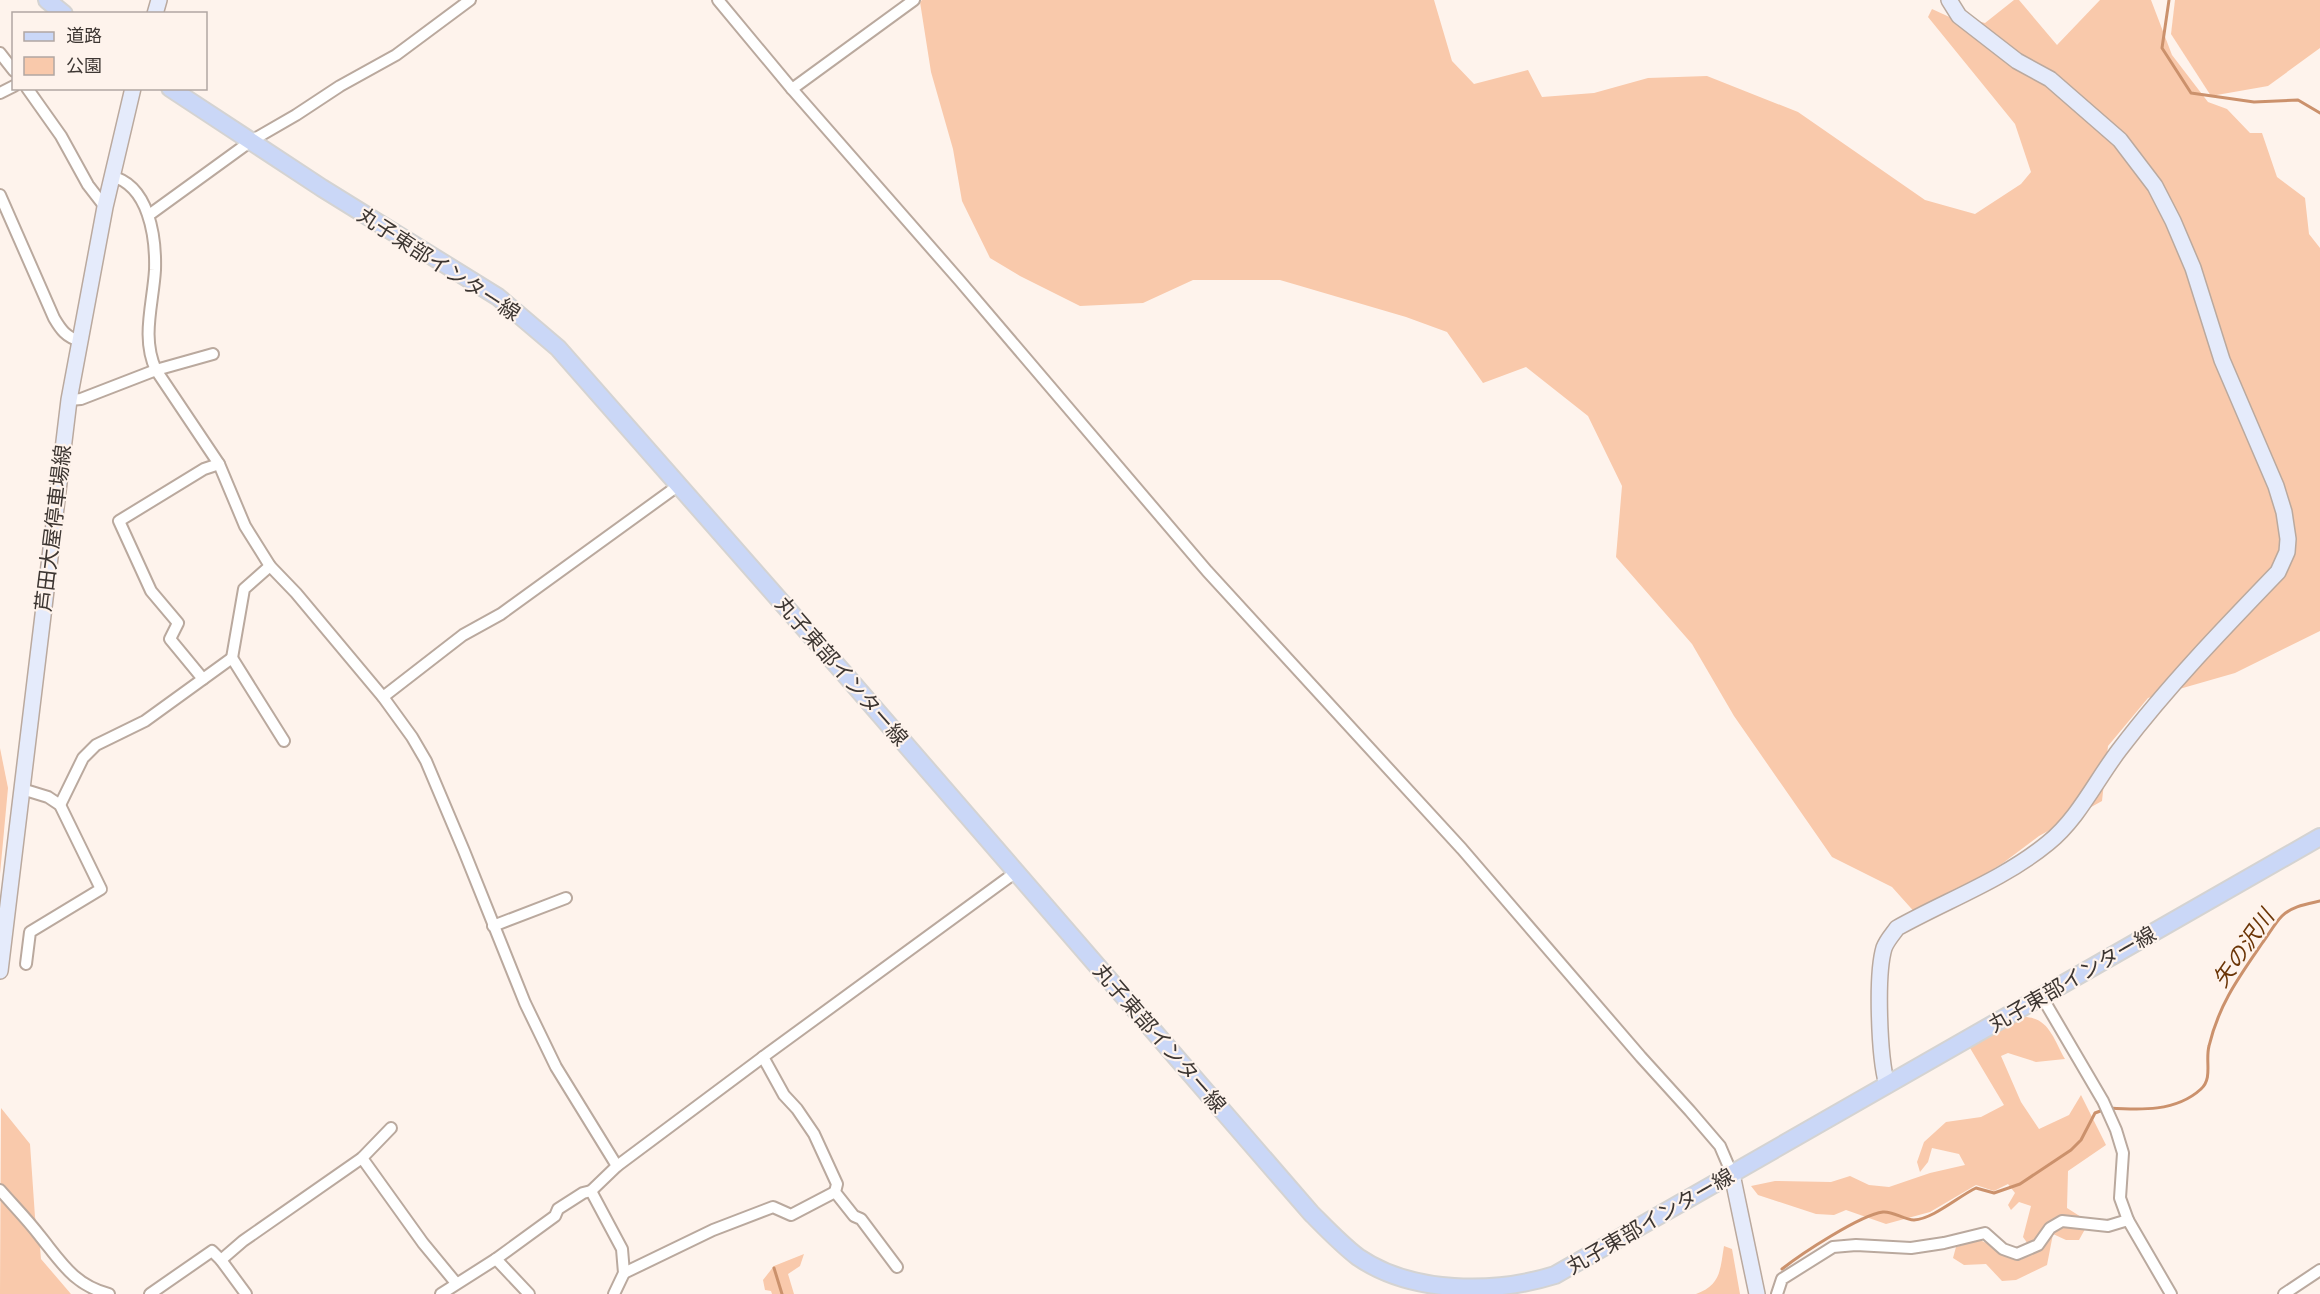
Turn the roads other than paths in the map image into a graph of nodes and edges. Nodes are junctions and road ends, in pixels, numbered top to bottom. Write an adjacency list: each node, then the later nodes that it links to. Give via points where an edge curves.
1 (47, 0): 6 (main road)
2 (470, 0): 13 (street, via 396,55)
3 (718, 0): 9 (street)
4 (914, 0): 9 (street)
5 (1949, 0): 39 (street, via 1959,16 2017,61 2050,79 2120,140 2155,186 2189,259 2222,360 2276,486 2288,539 2278,572 2163,696 2061,832 2015,866 1897,928 1885,945 1880,964 1881,1049)
6 (62, 12)
7 (0, 53): 8 (street)
8 (12, 68)
9 (792, 88): 43 (street, via 1207,571 1462,849 1690,1111 1720,1146)
10 (28, 90): 16 (street)
11 (132, 90): 14 (street, 芦田大屋停車場線)
12 (173, 90): 13 (main road, 丸子東部インター線)
13 (251, 141): 17 (street); 23 (main road, 丸子東部インター線, via 521,315 576,366)
14 (111, 176): 16 (street, 芦田大屋停車場線); 17 (street, via 128,183)
15 (0, 195): 18 (street, via 54,318 62,331)
16 (105, 207): 18 (street, 芦田大屋停車場線)
17 (149, 215): 20 (street, via 155,269 148,328 150,356)
18 (80, 341): 21 (street, 芦田大屋停車場線)
19 (213, 354): 20 (street)
20 (156, 370): 21 (street, via 81,399); 22 (street)
21 (69, 399): 29 (street, 芦田大屋停車場線)
22 (219, 464): 24 (street, via 245,526); 26 (street, via 204,469 118,521 151,591 178,622 170,639)
23 (679, 485): 27 (street, via 501,614 463,635); 32 (main road, 丸子東部インター線)
24 (270, 566): 25 (street, via 244,589); 27 (street)
25 (232, 658): 26 (street); 28 (street)
26 (203, 679): 30 (street, via 145,721 96,745 83,758)
27 (383, 697): 34 (street, via 426,761)
28 (284, 741)
29 (22, 789): 30 (street); 36 (street, 芦田大屋停車場線)
30 (60, 805): 35 (street, via 101,889 30,932)
31 (2320, 837): 37 (main road, 丸子東部インター線)
32 (1016, 872): 38 (street); 43 (main road, 丸子東部インター線, via 1324,1226 1359,1258 1392,1276 1462,1293 1494,1292 1533,1284)
33 (566, 898): 34 (street)
34 (493, 926): 42 (street, via 556,1067)
35 (26, 964)
36 (0, 971)
37 (2042, 997): 39 (main road, 丸子東部インター線); 47 (street, via 2116,1130 2123,1153 2120,1198)
38 (763, 1057): 42 (street); 46 (street, via 784,1095 814,1134 837,1184)
39 (1887, 1084): 43 (main road, 丸子東部インター線)
40 (391, 1128): 41 (street)
41 (362, 1158): 49 (street, via 243,1240); 53 (street)
42 (617, 1166): 45 (street)
43 (1732, 1174): 61 (street)
44 (0, 1190): 55 (street, via 78,1281)
45 (591, 1191): 48 (street, via 558,1209 555,1216); 51 (street, via 622,1249)
46 (835, 1192): 50 (street); 51 (street, via 791,1215 773,1208 713,1230)
47 (2128, 1220): 62 (street, via 2108,1226 2062,1221 2050,1228 2038,1245 2017,1254 2003,1249 1985,1233 1911,1248 1833,1247 1782,1279); 63 (street)
48 (496, 1259): 53 (street); 59 (street)
49 (221, 1260): 56 (street, via 212,1251); 57 (street)
50 (897, 1267)
51 (624, 1273): 60 (street)
52 (2317, 1273): 54 (street); 64 (street)
53 (456, 1283): 58 (street)
54 (2320, 1286)
55 (109, 1294)
56 (150, 1294)
57 (246, 1294)
58 (441, 1294)
59 (529, 1294)
60 (614, 1294)
61 (1757, 1294)
62 (1777, 1294)
63 (2171, 1294)
64 (2283, 1294)

